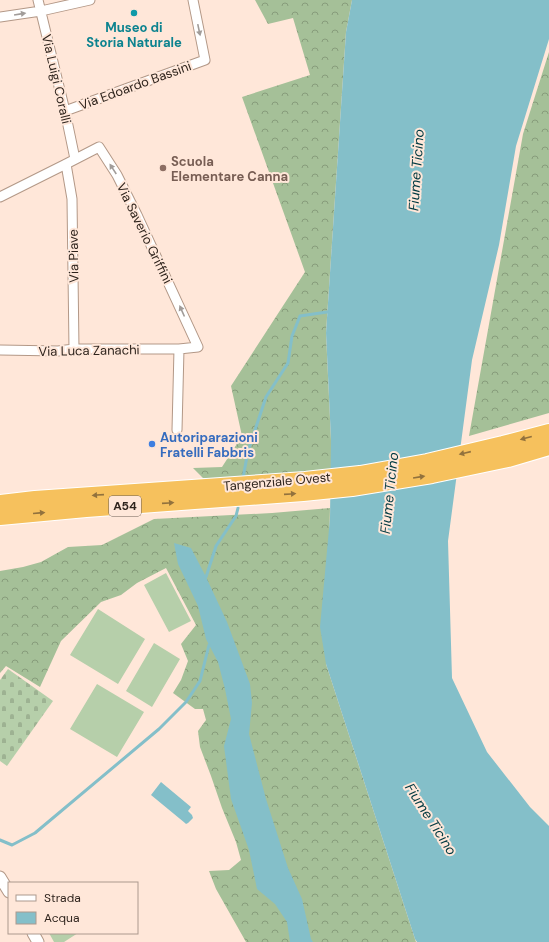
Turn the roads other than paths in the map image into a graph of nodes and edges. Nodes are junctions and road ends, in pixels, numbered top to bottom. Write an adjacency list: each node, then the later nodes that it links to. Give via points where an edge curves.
1 (38, 0): 4 (street, Via Luigi Coralli)
2 (90, 0): 4 (street)
3 (193, 0): 6 (street, Via Edoardo Bassini, one-way to 6, via 205,60)
4 (41, 10): 5 (street, one-way to 4); 6 (street, Via Luigi Coralli)
5 (0, 17)
6 (66, 110): 7 (street, Via Luigi Coralli)
7 (75, 159): 8 (street, Via Saverio Griffini); 10 (street, Via Saverio Griffini, one-way to 7, via 137,215 117,175 99,147)
8 (66, 164): 9 (street, Via Saverio Griffini); 11 (street, Via Piave, via 72,199)
9 (0, 197)
10 (198, 347): 12 (street, Via Luca Zanachi)
11 (74, 349): 12 (street, Via Luca Zanachi); 13 (street, Via Luca Zanachi)
12 (178, 349): 14 (street)
13 (0, 350)
14 (177, 430)
15 (549, 432): 17 (highway, Tangenziale Ovest / A54, one-way to 17, via 427,462)
16 (549, 447): 17 (highway, Tangenziale Ovest / A54, one-way to 16, via 303,494 352,488 432,475 508,459)
17 (250, 490): 18 (highway, Tangenziale Ovest / A54, one-way to 18); 19 (highway, Tangenziale Ovest / A54, one-way to 17)
18 (0, 502)
19 (4, 517)
20 (0, 877): 21 (street)
21 (8, 890)

